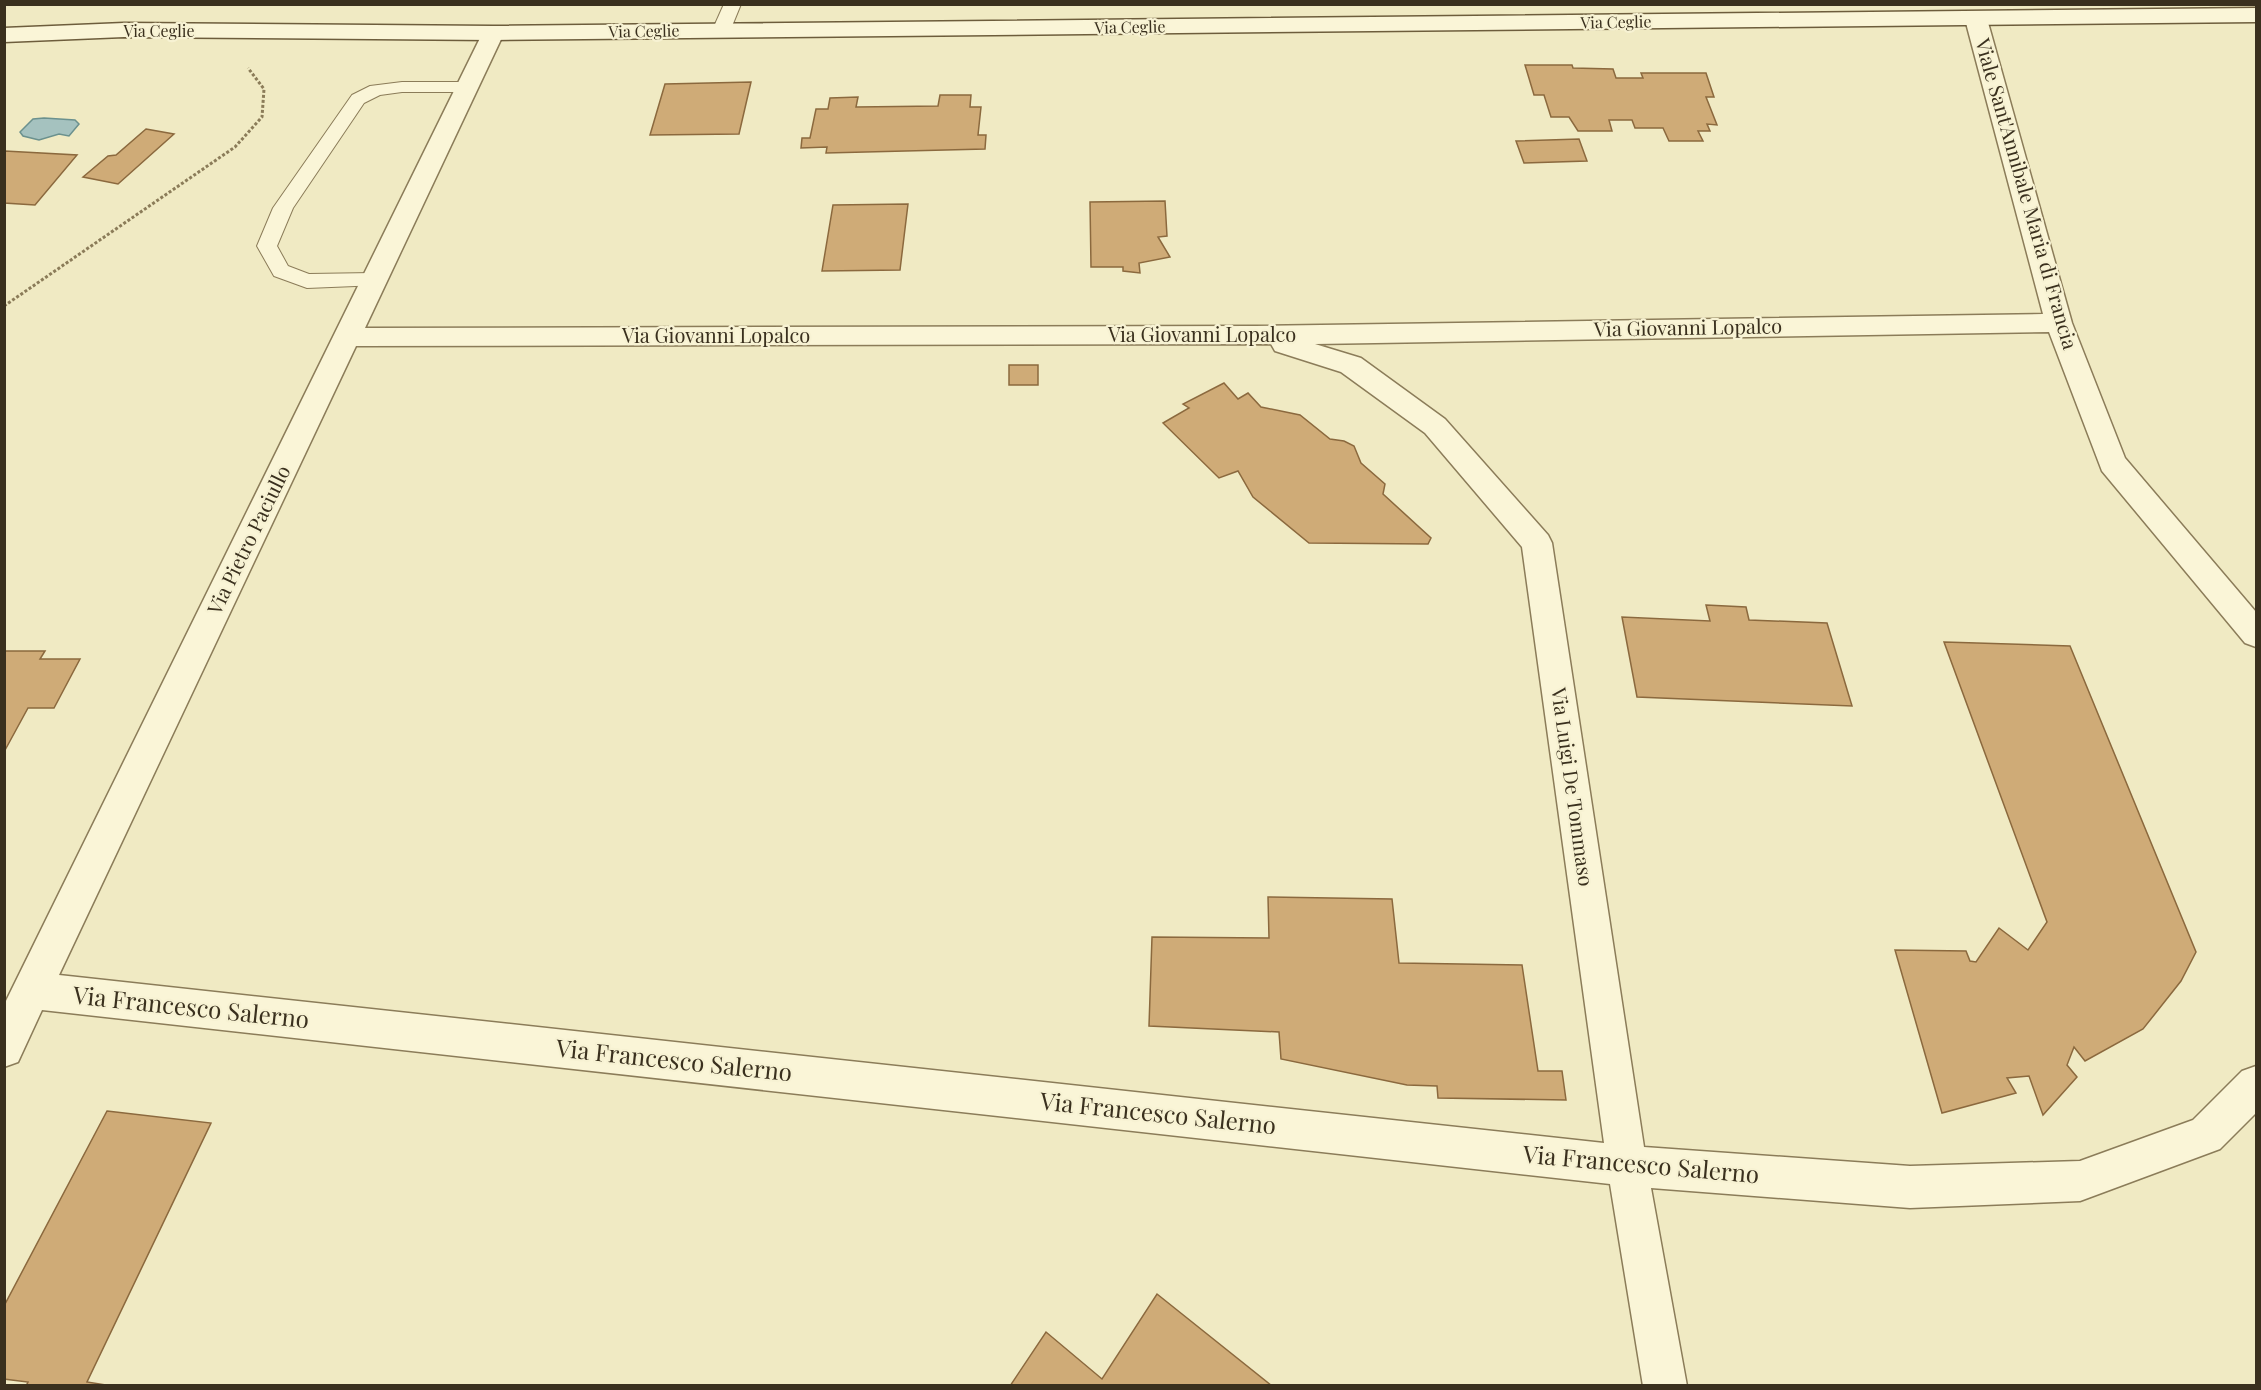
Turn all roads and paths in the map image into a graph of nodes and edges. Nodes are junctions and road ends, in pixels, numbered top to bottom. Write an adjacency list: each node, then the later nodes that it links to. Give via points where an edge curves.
1 (733, 4): 5 (lane)
2 (2256, 15): 3 (street, Via Ceglie)
3 (1976, 19): 5 (street, Via Ceglie); 11 (street, Viale Sant'Annibale Maria di Francia)
4 (268, 31): 6 (street, Via Ceglie); 7 (street, Via Ceglie, via 124,30); 10 (path, via 246,66 264,90 262,117 235,147)
5 (721, 31): 6 (street, Via Ceglie)
6 (493, 33): 8 (street, Via Pietro Paciullo)
7 (4, 35)
8 (467, 87): 9 (street, Via Pietro Paciullo); 9 (lane, via 402,87 376,90 358,99 283,208 267,246 281,271 307,281)
9 (373, 280): 13 (street, Via Pietro Paciullo)
10 (4, 306)
11 (2058, 323): 12 (street, Via Giovanni Lopalco); 14 (street, Viale Sant'Annibale Maria di Francia, via 2112,463)
12 (1256, 335): 13 (street, Via Giovanni Lopalco); 18 (street, Via Luigi De Tommaso, via 1351,365 1435,426 1537,543)
13 (346, 337): 15 (street, Via Pietro Paciullo)
14 (2256, 634)
15 (33, 991): 16 (street, Via Pietro Paciullo); 18 (street, Via Francesco Salerno)
16 (4, 1048)
17 (2256, 1085): 18 (street, Via Francesco Salerno, via 2206,1135 2080,1181 1910,1187)
18 (1627, 1166): 19 (street, Via Luigi De Tommaso)
19 (1665, 1386)

